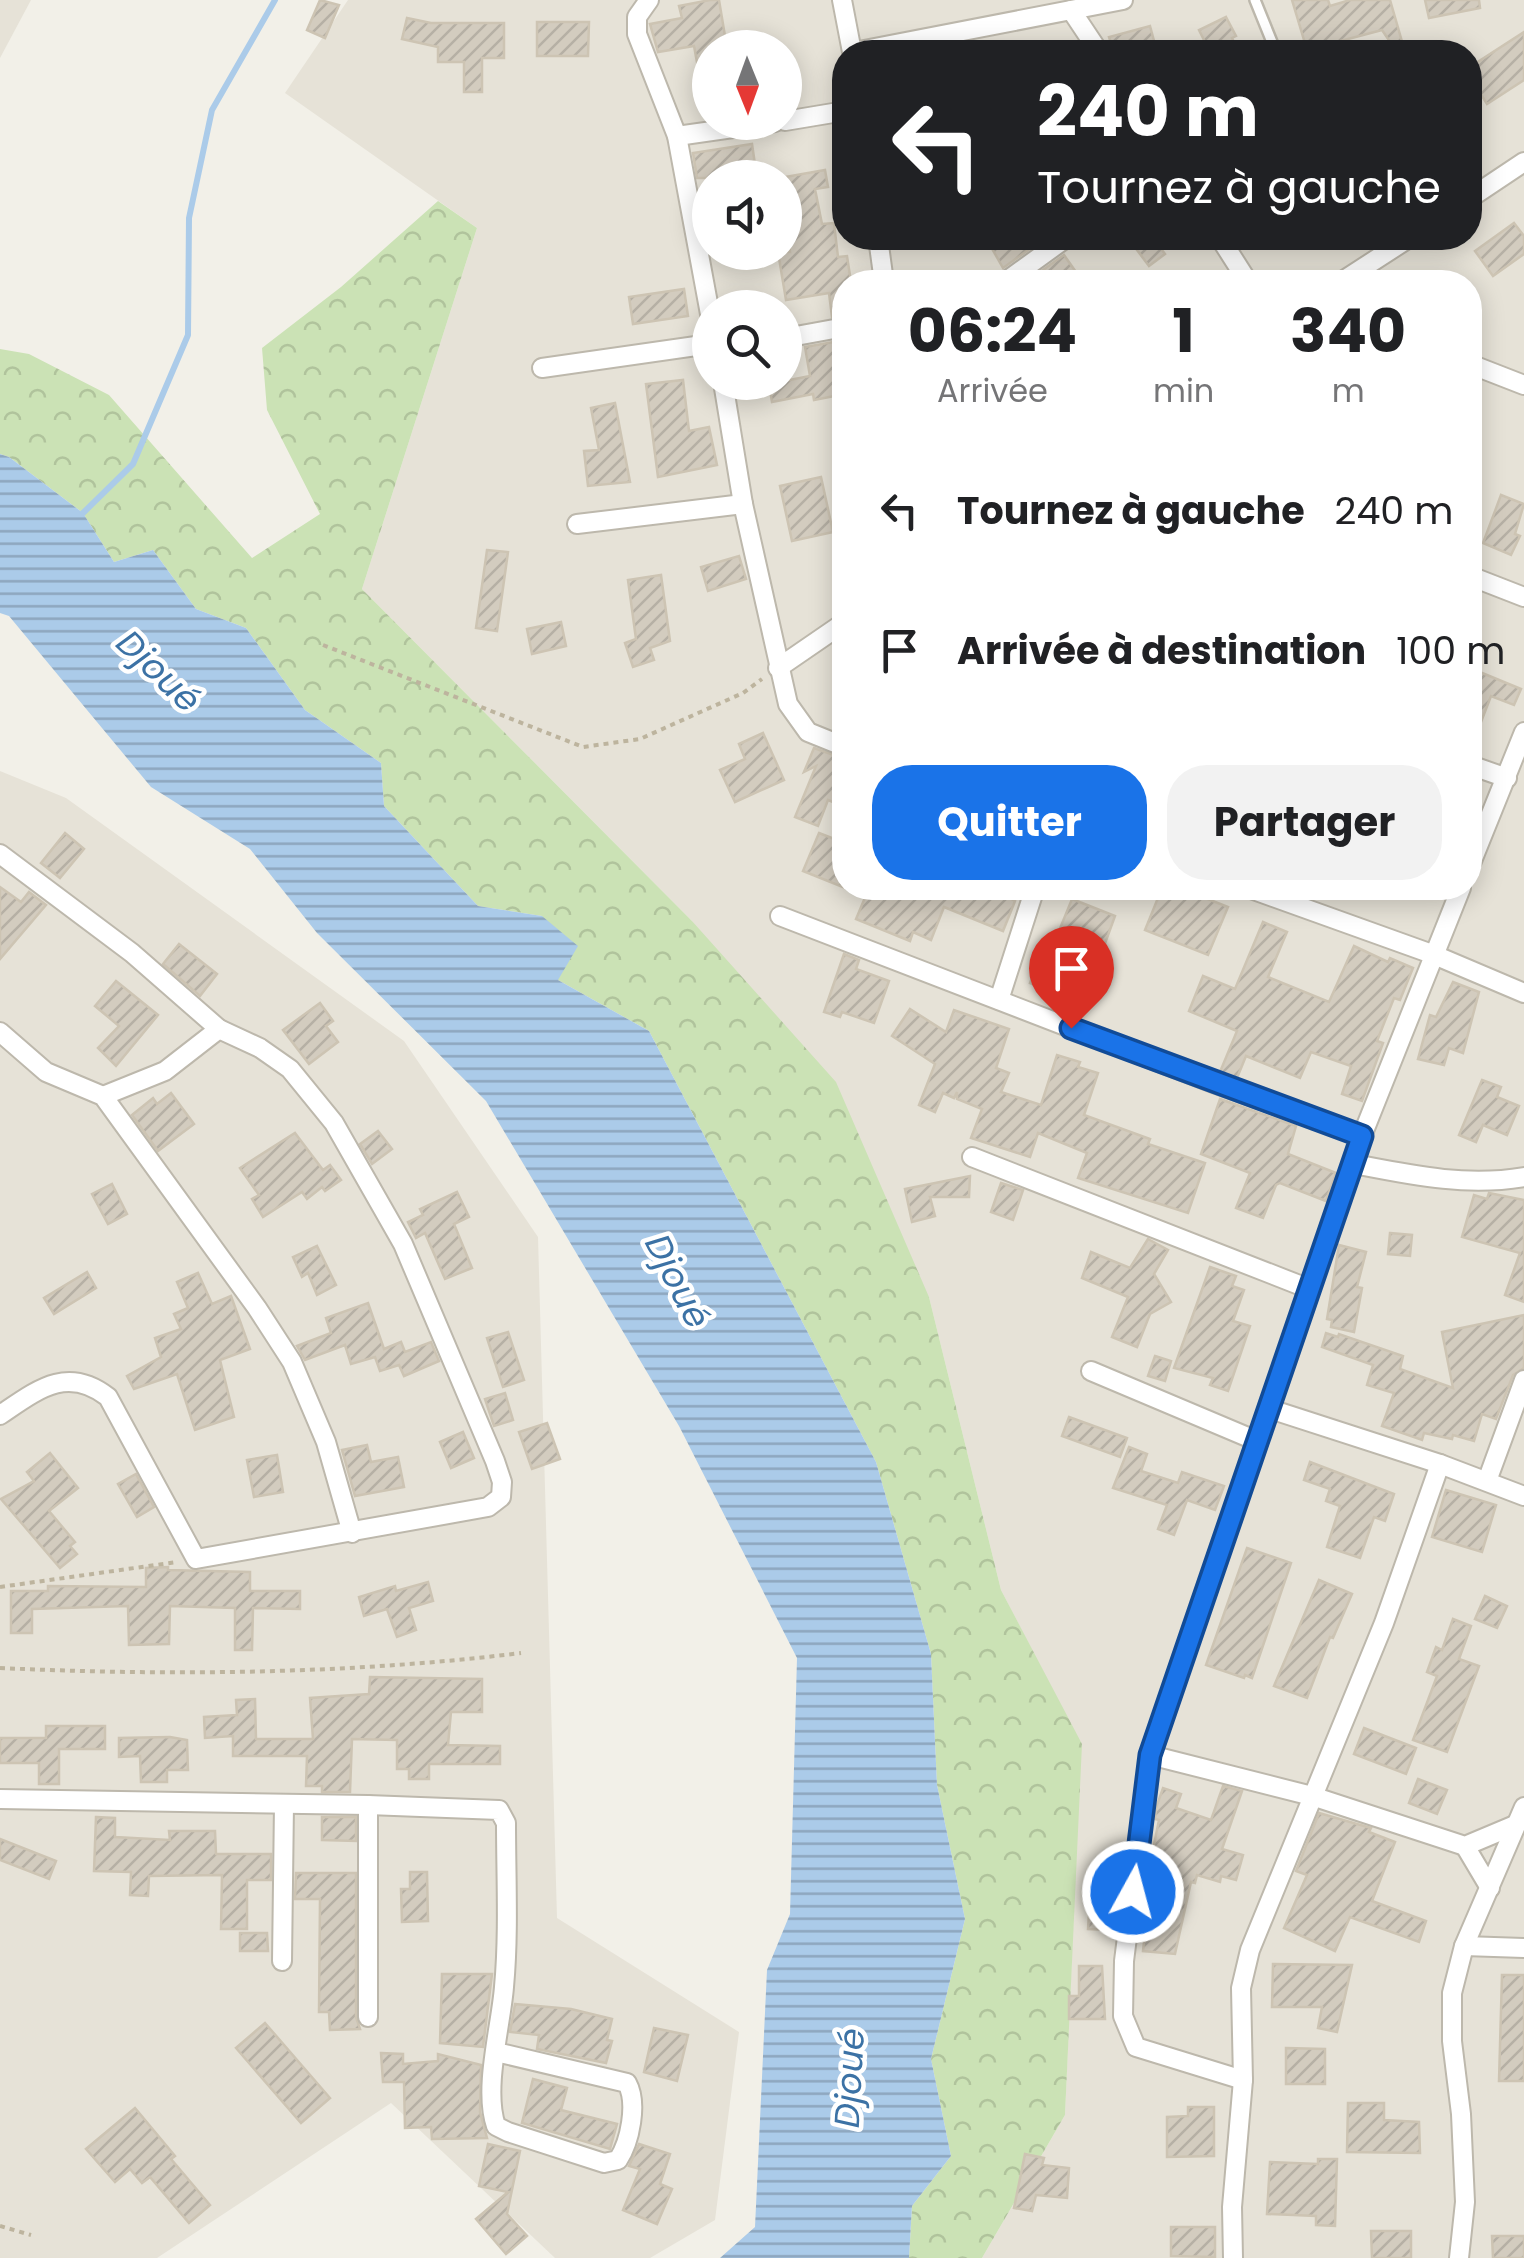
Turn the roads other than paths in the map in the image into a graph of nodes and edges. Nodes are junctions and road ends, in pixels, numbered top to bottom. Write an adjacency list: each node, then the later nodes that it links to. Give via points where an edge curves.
1 (649, 0): 13 (street, via 637,34)
2 (842, 0): 6 (street)
3 (1123, 0): 5 (street)
4 (1255, 0): 9 (lane)
5 (1071, 10): 7 (street); 8 (street)
6 (850, 40)
7 (915, 40)
8 (1091, 40)
9 (1271, 40)
10 (832, 113): 11 (street)
11 (802, 118)
12 (692, 134): 13 (street)
13 (677, 136): 20 (street)
14 (1524, 162): 15 (street)
15 (1482, 190)
16 (1049, 250): 18 (street)
17 (1390, 250): 19 (street)
18 (1022, 270)
19 (1360, 270)
20 (706, 290)
21 (832, 329): 22 (street)
22 (802, 335)
23 (692, 347): 24 (street)
24 (542, 368)
25 (1482, 369): 26 (street)
26 (1524, 385)
27 (726, 400): 28 (street)
28 (743, 504): 29 (street); 33 (street)
29 (577, 524)
30 (1482, 581): 31 (street)
31 (1524, 597)
32 (832, 631): 33 (street)
33 (778, 668): 35 (street, via 788,704 808,732)
34 (1524, 732): 37 (street)
35 (832, 742)
36 (1482, 769): 37 (street)
37 (1508, 778): 38 (street)
38 (1482, 838)
39 (0, 854): 47 (street, via 132,953)
40 (1031, 900): 46 (street)
41 (1281, 900): 44 (street)
42 (1455, 900): 44 (street)
43 (780, 916): 46 (street)
44 (1432, 954): 45 (street); 50 (street)
45 (1524, 993)
46 (999, 1000): 50 (street)
47 (219, 1029): 49 (street, via 165,1071); 63 (street, via 290,1069 334,1123 403,1244 502,1482 501,1498 488,1507)
48 (0, 1032): 49 (street, via 46,1072)
49 (103, 1096): 63 (street, via 292,1362 326,1442)
50 (1362, 1136): 52 (street)
51 (972, 1157): 54 (street)
52 (1354, 1164): 53 (street, via 1446,1181 1493,1183); 54 (street)
53 (1523, 1175)
54 (1308, 1288): 57 (street)
55 (1091, 1371): 59 (street)
56 (1524, 1380): 61 (street)
57 (1270, 1410): 59 (street); 60 (street)
58 (0, 1415): 63 (street, via 67,1380 91,1384 108,1397 196,1559)
59 (1257, 1440): 64 (street)
60 (1440, 1464): 61 (street); 65 (street)
61 (1487, 1481): 62 (street)
62 (1524, 1496)
63 (352, 1533)
64 (1150, 1755): 65 (street); 78 (street, via 1123,2016 1136,2047)
65 (1312, 1796): 71 (street); 78 (street, via 1250,1950 1241,1988)
66 (0, 1799): 67 (street)
67 (284, 1804): 68 (street); 75 (street)
68 (368, 1804): 76 (street); 77 (street, via 487,1808 499,1810 506,1822 504,1984)
69 (1524, 1807): 70 (street)
70 (1515, 1825): 71 (street); 72 (street)
71 (1465, 1846): 72 (street)
72 (1490, 1888): 73 (street)
73 (1464, 1946): 74 (street); 80 (street, via 1452,1993 1465,2202)
74 (1524, 1948)
75 (282, 1961)
76 (368, 2017)
77 (496, 2052): 77 (street, via 496,2126 604,2162 618,2160 632,2108 627,2083)
78 (1243, 2080): 79 (street)
79 (1233, 2258)
80 (1459, 2258)

